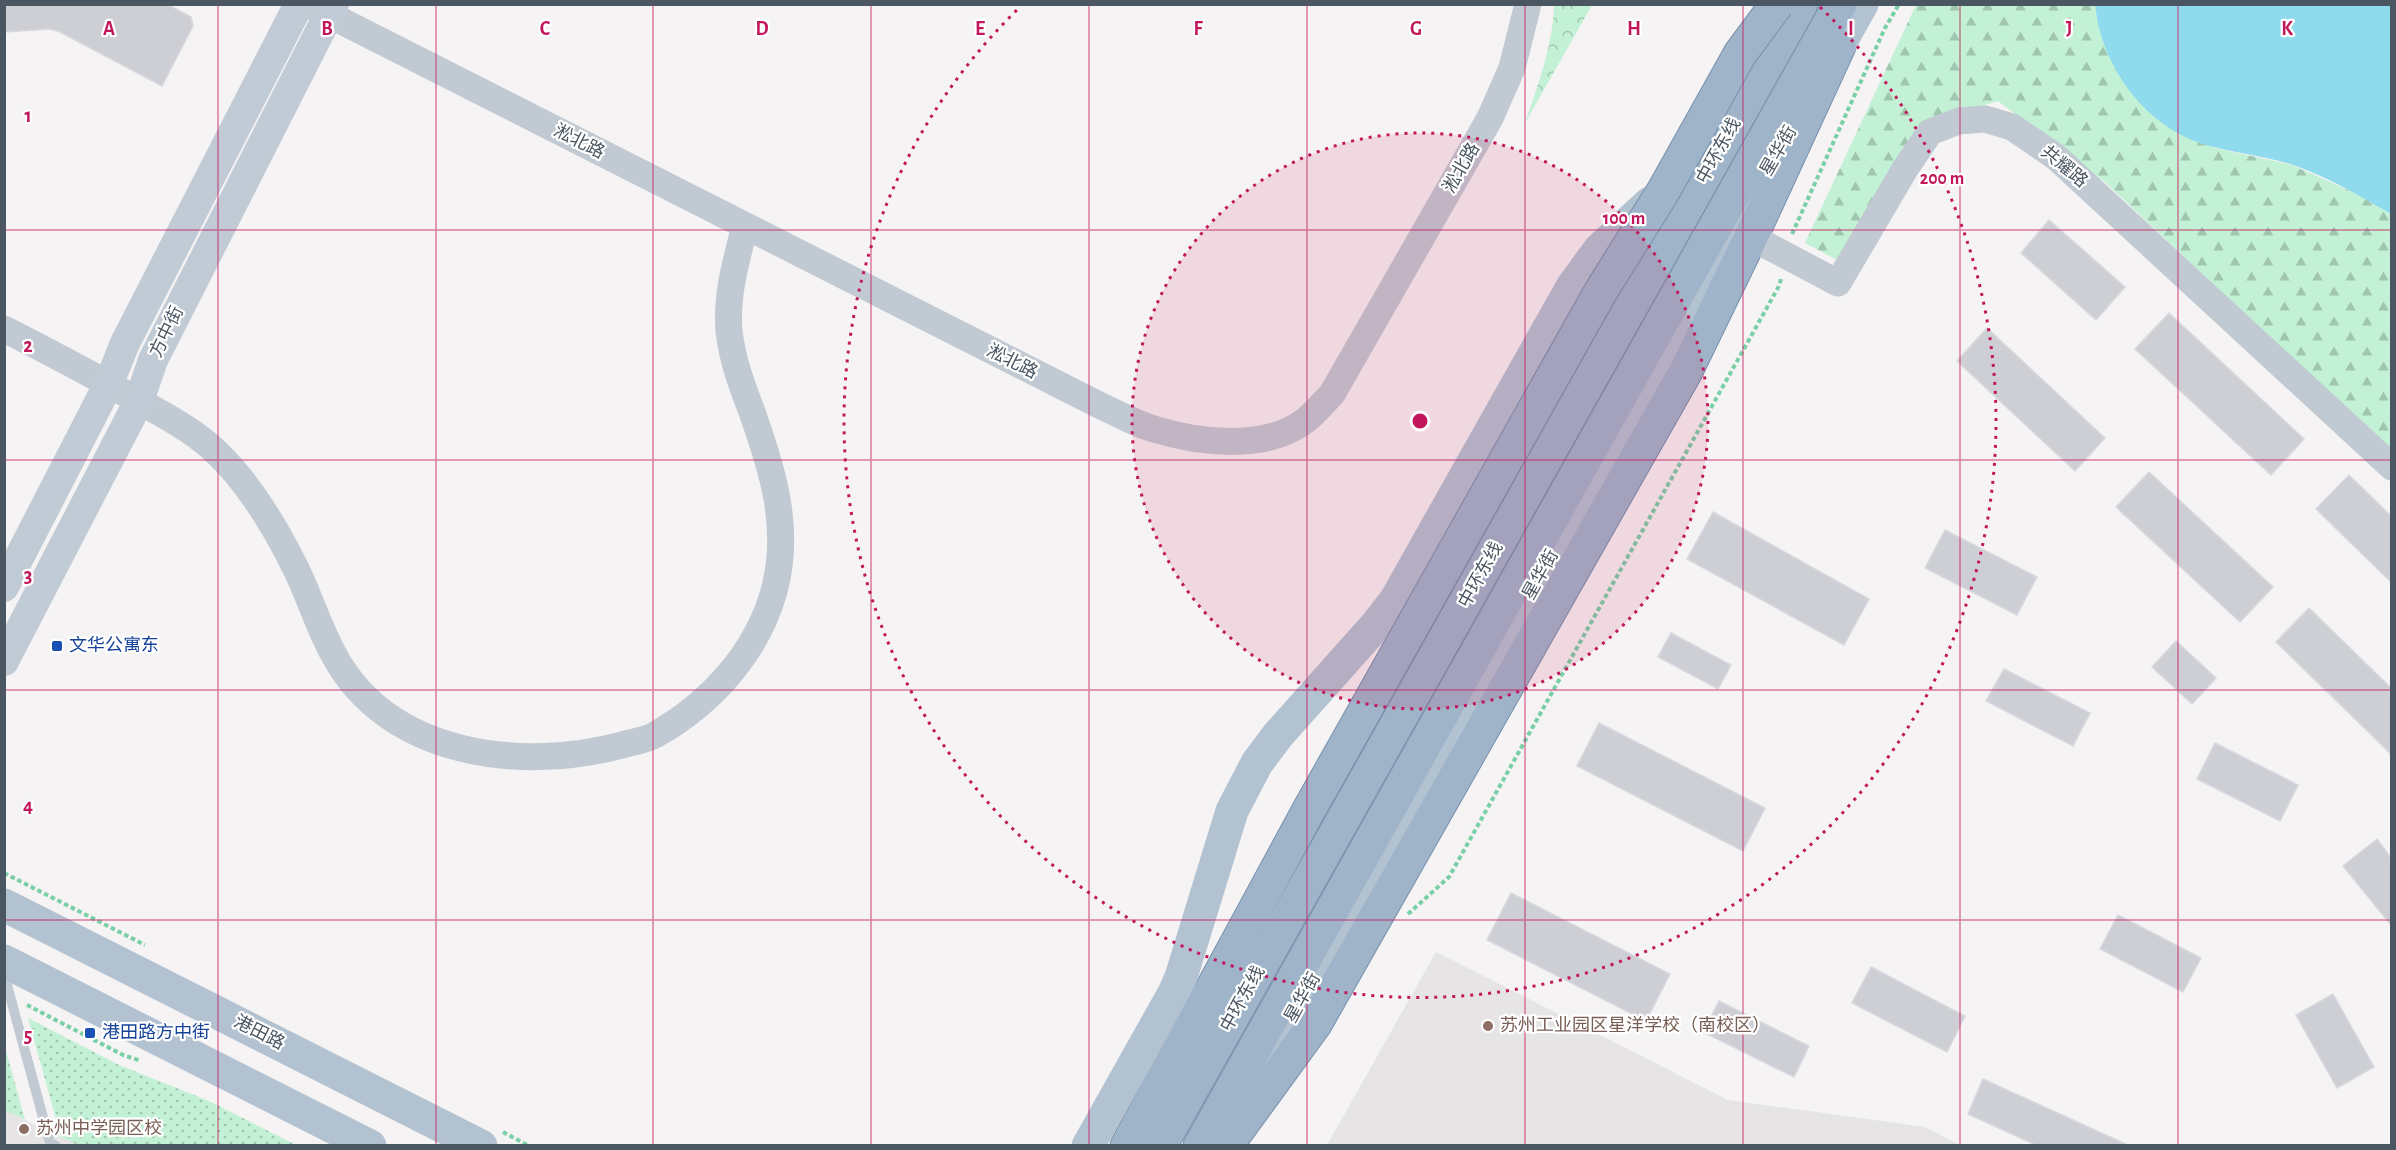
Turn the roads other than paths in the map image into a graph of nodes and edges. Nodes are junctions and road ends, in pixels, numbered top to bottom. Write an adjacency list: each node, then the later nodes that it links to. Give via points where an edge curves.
1 (299, 4): 13 (main road, 方中街, via 125,343)
2 (1528, 4): 10 (street, 淞北路, via 1512,68 1490,118 1332,394 1305,421 1269,437 1251,442 1190,439 1152,429)
3 (1776, 4): 9 (main road); 25 (highway, bridge, via 1740,54 1664,190 1601,291 1310,808)
4 (1801, 4): 27 (highway, 中环东线)
5 (1840, 4): 28 (highway, 中环东线)
6 (1863, 4): 8 (main road)
7 (324, 8): 10 (street, 淞北路); 14 (main road, 方中街, via 153,360)
8 (1840, 45): 11 (highway)
9 (1680, 175): 24 (main road, via 1585,267 1395,601 1257,763 1232,811 1174,993); 26 (main road)
10 (745, 226): 14 (street, via 728,297 729,333 737,373 781,510 780,569 773,597 750,648 710,697 653,737 599,751 543,758 469,752 409,730 379,710 354,686 334,656 296,569 240,478 212,448)
11 (1743, 232): 15 (street, 共耀路, via 1838,283 1930,132 1959,121 1985,119 2012,127 2056,157); 29 (main road, 星华街); 30 (highway, via 1686,371 1315,1024)
12 (4, 329): 13 (street)
13 (110, 383): 14 (street); 16 (main road, 方中街)
14 (139, 401): 17 (main road, 方中街)
15 (2391, 467)
16 (4, 587)
17 (4, 661)
18 (4, 905): 23 (main road, 港田路)
19 (4, 961): 22 (main road)
20 (4, 974): 21 (lane, via 50,1143)
21 (56, 1146)
22 (370, 1146)
23 (481, 1146)
24 (1088, 1146)
25 (1127, 1146)
26 (1139, 1146)
27 (1160, 1146)
28 (1200, 1146)
29 (1220, 1146)
30 (1226, 1146)

